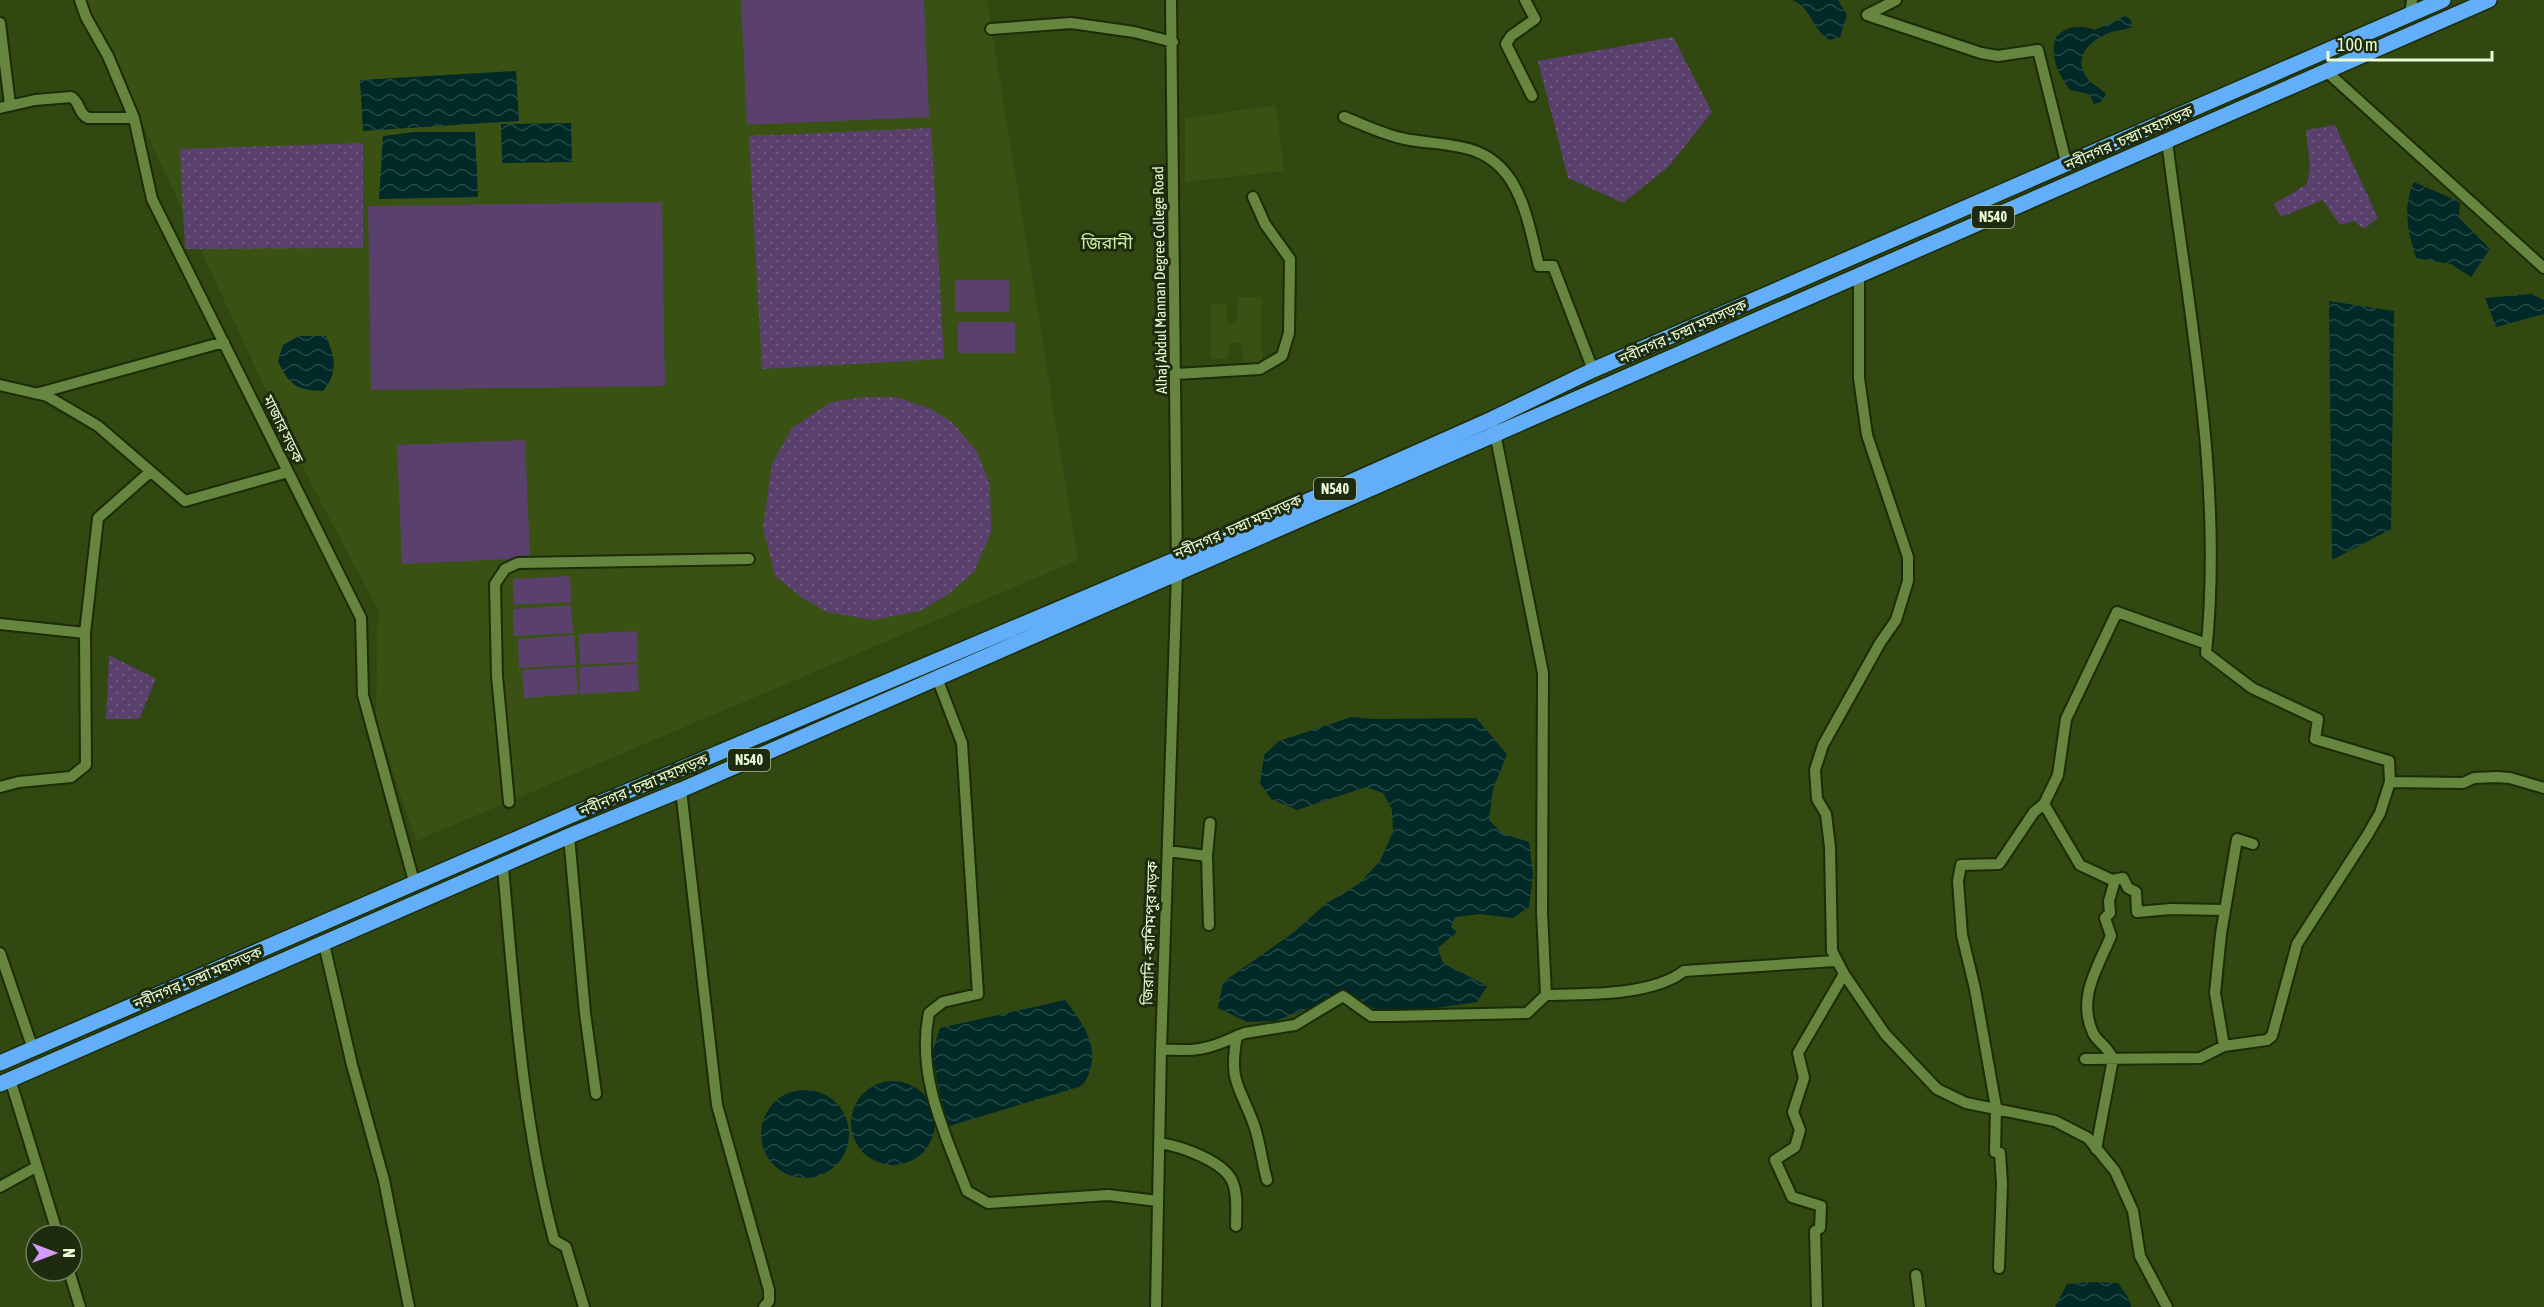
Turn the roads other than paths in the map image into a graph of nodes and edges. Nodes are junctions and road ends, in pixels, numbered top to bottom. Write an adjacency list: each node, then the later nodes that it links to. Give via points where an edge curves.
1 (80, 0): 15 (street, মাজার সড়ক)
2 (1171, 0): 10 (street, Alhaj Abdul Mannan Degree College Road)
3 (1526, 0): 12 (street, via 1535,20 1506,44)
4 (1896, 0): 17 (street, via 1867,15 1980,53 1998,56 2038,50)
5 (2443, 0): 7 (highway, নবীনগর - চন্দ্রা মহাসড়ক / N540)
6 (2489, 0): 11 (highway, নবীনগর - চন্দ্রা মহাসড়ক / N540)
7 (2411, 7): 17 (highway, নবীনগর - চন্দ্রা মহাসড়ক / N540)
8 (0, 23): 13 (street)
9 (991, 29): 10 (street, via 1071,23)
10 (1173, 42): 23 (street, Alhaj Abdul Mannan Degree College Road)
11 (2326, 71): 16 (highway, নবীনগর - চন্দ্রা মহাসড়ক / N540); 19 (street)
12 (1532, 96)
13 (5, 106): 15 (street, via 71,97 88,118)
14 (1344, 117): 22 (street, via 1404,139 1466,146 1499,166 1522,201 1539,266 1553,266)
15 (134, 118): 21 (street, মাজার সড়ক, via 152,199)
16 (2167, 141): 20 (highway, নবীনগর - চন্দ্রা মহাসড়ক / N540); 33 (street, via 2209,477 2211,606)
17 (2067, 166): 22 (highway, নবীনগর - চন্দ্রা মহাসড়ক / N540)
18 (1252, 197): 23 (street, via 1265,224 1290,259 1289,333 1282,356 1260,369)
19 (2544, 268)
20 (1859, 275): 26 (highway, নবীনগর - চন্দ্রা মহাসড়ক / N540); 53 (street, via 1859,378 1868,435 1908,557 1908,581 1896,620 1823,746 1815,770 1817,799 1826,814 1830,847 1832,951)
21 (224, 342): 25 (street); 28 (street, মাজার সড়ক)
22 (1593, 370): 26 (highway, নবীনগর - চন্দ্রা মহাসড়ক / N540)
23 (1176, 374): 30 (street, Alhaj Abdul Mannan Degree College Road)
24 (0, 385): 25 (street)
25 (37, 394): 27 (street, via 48,396 98,426)
26 (1494, 425): 30 (highway, নবীনগর - চন্দ্রা মহাসড়ক / N540); 55 (street, via 1543,673 1542,912)
27 (150, 471): 28 (street, via 185,501); 32 (street, via 98,518)
28 (288, 472): 48 (street, মাজার সড়ক, via 361,618 363,695)
29 (749, 559): 39 (street, via 518,563 504,569 495,584 497,676)
30 (1177, 567): 34 (highway, নবীনগর - চন্দ্রা মহাসড়ক / N540); 44 (street, জিরানি - কাশিমপুর সড়ক); 48 (highway, নবীনগর - চন্দ্রা মহাসড়ক / N540, via 759,734)
31 (0, 624): 32 (street)
32 (84, 633): 36 (street, via 86,765 71,777)
33 (2207, 644): 35 (street, via 2206,653 2252,688 2319,719 2315,739 2389,761); 40 (street, via 2117,612 2066,719 2058,775)
34 (937, 678): 38 (highway, নবীনগর - চন্দ্রা মহাসড়ক / N540); 71 (street, via 962,743 978,994 943,1002 929,1013 925,1034 932,1099 967,1191 988,1203 1108,1195)
35 (2390, 782): 37 (street, via 2463,783 2474,778 2497,777); 57 (street, via 2368,834 2297,944 2272,1036 2268,1040)
36 (0, 787)
37 (2544, 788)
38 (681, 790): 42 (highway, নবীনগর - চন্দ্রা মহাসড়ক / N540); 80 (street, via 717,1105 769,1290 769,1301)
39 (508, 802)
40 (2044, 804): 47 (street, via 2080,865); 65 (street, via 2034,812 1999,864 1961,865 1958,881 1962,935 1976,989)
41 (1210, 822): 45 (street)
42 (569, 836): 46 (highway, নবীনগর - চন্দ্রা মহাসড়ক / N540); 64 (street)
43 (2253, 844): 49 (street, via 2237,839)
44 (1168, 850): 45 (street); 59 (street, জিরানি - কাশিমপুর সড়ক)
45 (1207, 856): 50 (street)
46 (503, 867): 51 (highway, নবীনগর - চন্দ্রা মহাসড়ক / N540); 79 (street, via 538,1178 554,1240 566,1246)
47 (2115, 880): 49 (street, via 2123,878 2128,888 2136,892 2137,912); 61 (street, via 2110,913 2105,918 2111,936 2086,993 2095,1037 2108,1047)
48 (415, 885): 58 (highway, নবীনগর - চন্দ্রা মহাসড়ক / N540, via 237,958)
49 (2225, 910): 57 (street, via 2215,993)
50 (1209, 925)
51 (324, 944): 63 (highway, নবীনগর - চন্দ্রা মহাসড়ক / N540); 78 (street, via 384,1180)
52 (0, 953): 58 (street)
53 (1836, 961): 54 (street); 55 (street, via 1684,971 1651,987)
54 (1844, 974): 65 (street, via 1885,1034 1937,1089 1966,1103); 82 (street, via 1798,1053 1804,1078 1793,1112 1800,1130 1795,1147 1775,1160 1792,1197 1821,1206 1820,1228 1815,1231)
55 (1546, 995): 56 (street, via 1527,1013 1391,1016 1371,1016 1343,996 1295,1025)
56 (1238, 1036): 59 (street, via 1191,1052); 69 (street, via 1233,1071 1237,1090 1255,1128)
57 (2224, 1046): 61 (street, via 2200,1058)
58 (33, 1049): 62 (highway, নবীনগর - চন্দ্রা মহাসড়ক / N540)
59 (1161, 1049): 66 (street, জিরানি - কাশিমপুর সড়ক)
60 (2085, 1059): 61 (street)
61 (2113, 1059): 67 (street)
62 (0, 1063)
63 (5, 1082): 68 (street)
64 (596, 1095)
65 (1996, 1107): 67 (street, via 2055,1120 2088,1138); 74 (street, via 1995,1152 2001,1153 2002,1184)
66 (1159, 1143): 71 (street, জিরানি - কাশিমপুর সড়ক); 73 (street, via 1189,1149 1225,1172 1235,1191)
67 (2097, 1149): 84 (street, via 2115,1171 2133,1210 2140,1256)
68 (36, 1167): 70 (street); 72 (street)
69 (1267, 1180)
70 (0, 1187)
71 (1158, 1201): 81 (street, জিরানি - কাশিমপুর সড়ক)
72 (54, 1223)
73 (1236, 1226)
74 (1999, 1268)
75 (1916, 1275): 83 (street)
76 (73, 1283): 77 (street)
77 (80, 1307)
78 (409, 1307)
79 (584, 1307)
80 (764, 1307)
81 (1156, 1307)
82 (1818, 1307)
83 (1920, 1307)
84 (2167, 1307)

